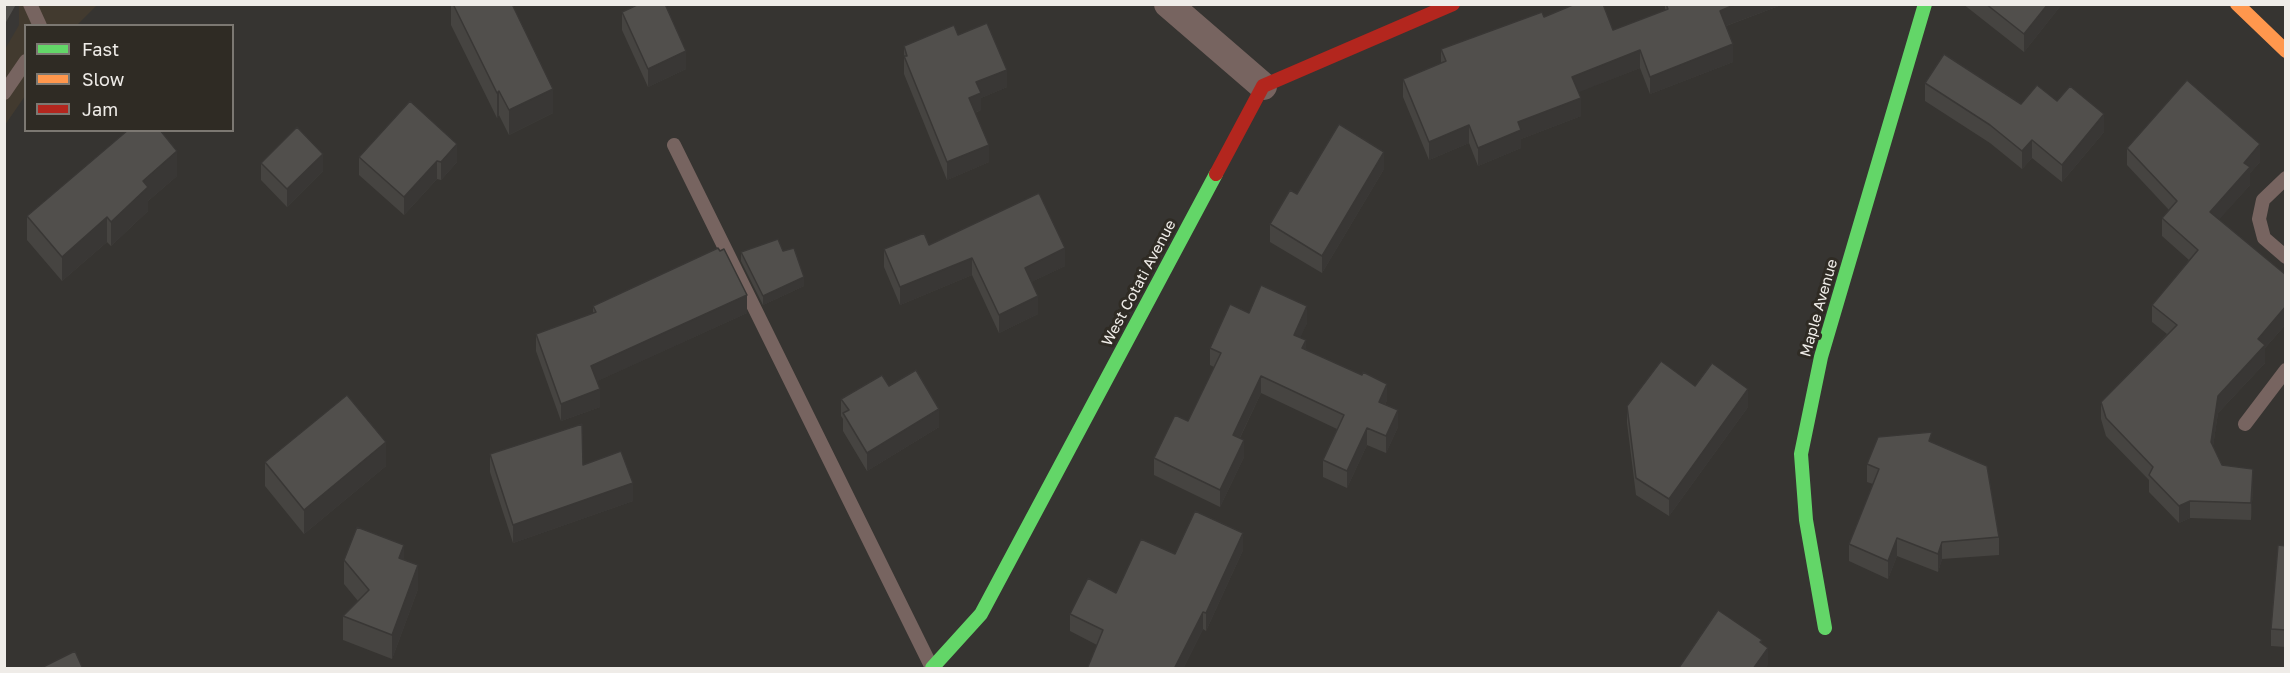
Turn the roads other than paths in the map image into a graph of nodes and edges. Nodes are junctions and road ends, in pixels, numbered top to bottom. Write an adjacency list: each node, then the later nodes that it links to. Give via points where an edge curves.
1 (30, 4): 6 (lane)
2 (1168, 4): 9 (street)
3 (1453, 4): 9 (street)
4 (1925, 4): 16 (street, Maple Avenue, via 1821,357 1801,454 1806,520)
5 (2237, 4): 7 (street)
6 (39, 24)
7 (2286, 51)
8 (24, 63): 10 (lane)
9 (1263, 86): 17 (street, West Cotati Avenue, via 981,614)
10 (4, 93)
11 (674, 145): 17 (lane)
12 (2286, 178): 13 (lane, via 2263,200 2259,219 2264,238)
13 (2286, 257)
14 (2286, 370): 15 (lane)
15 (2245, 424)
16 (1825, 628)
17 (932, 668)

